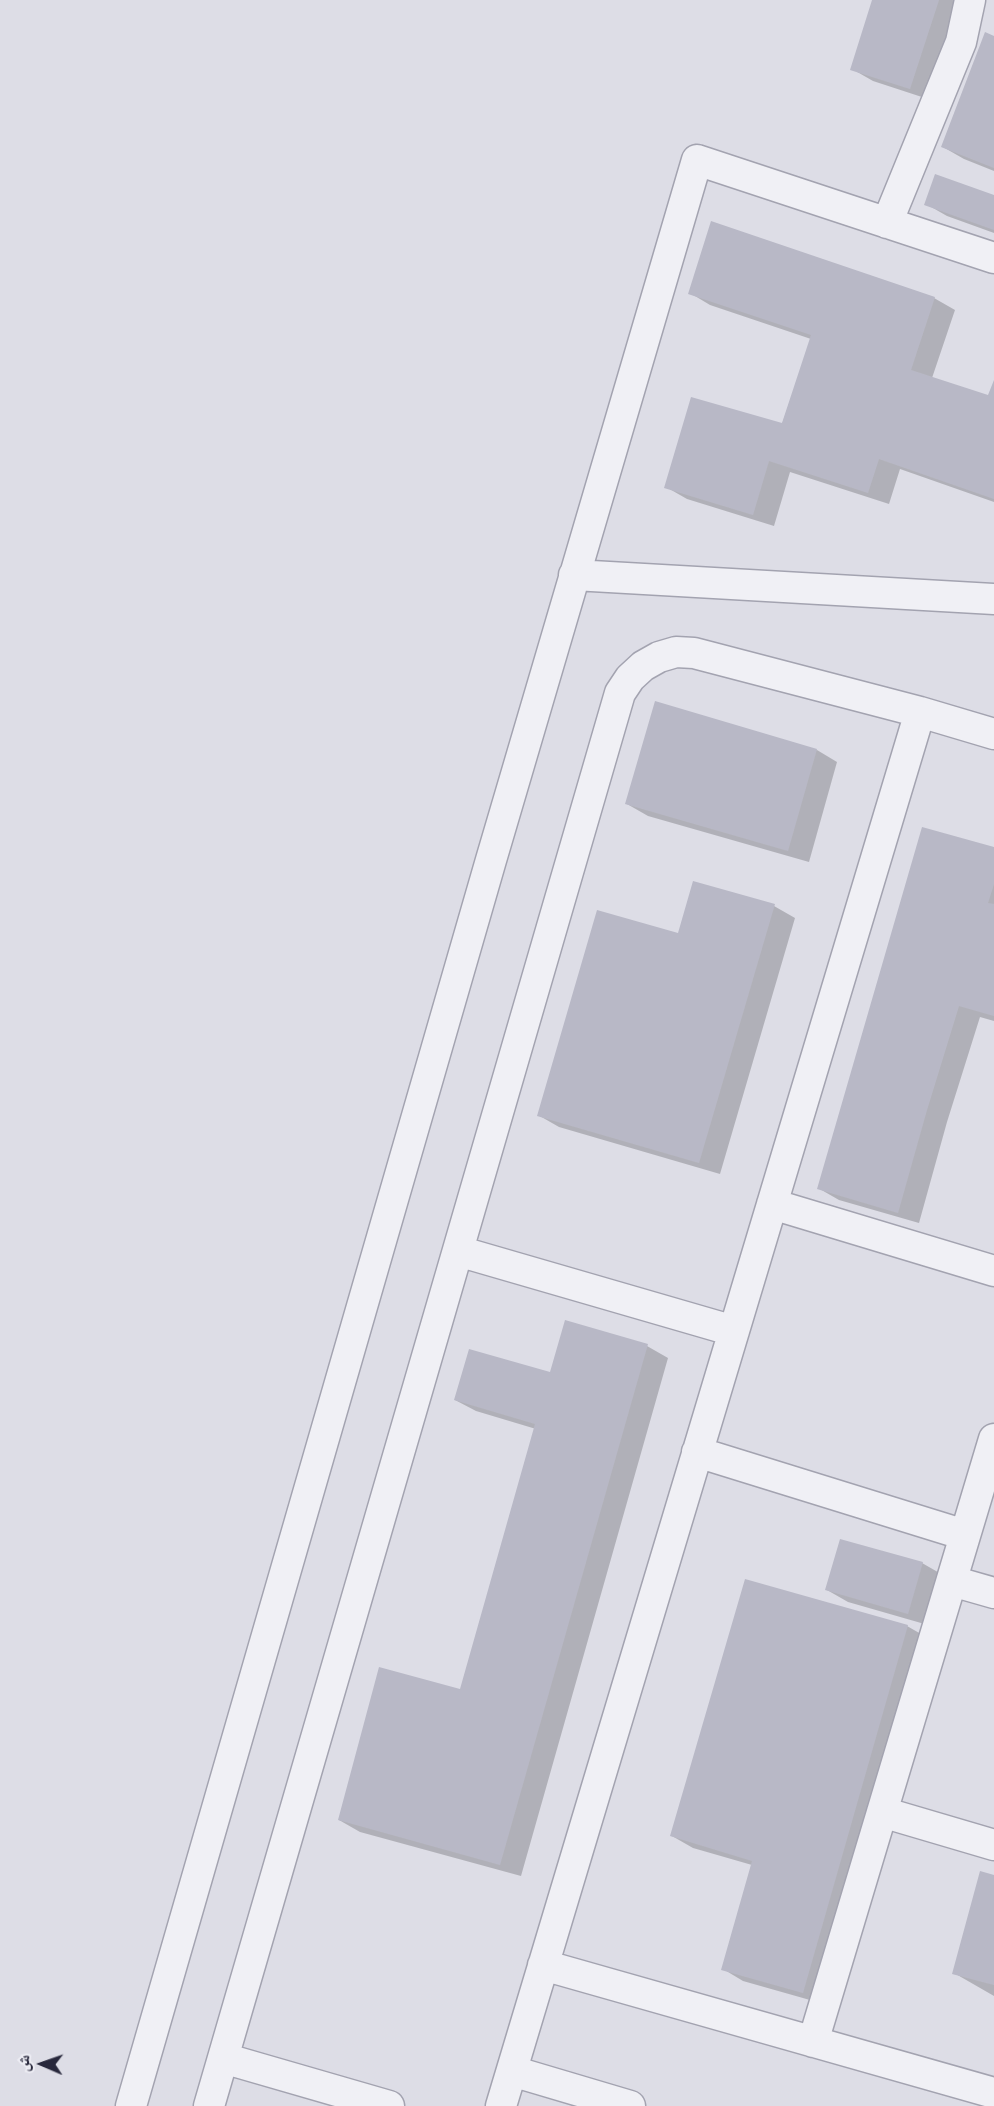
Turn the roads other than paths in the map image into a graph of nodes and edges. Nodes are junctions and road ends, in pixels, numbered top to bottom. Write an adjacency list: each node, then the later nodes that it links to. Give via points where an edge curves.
1 (970, 0): 2 (street, via 961,42)
2 (887, 223): 3 (street); 4 (street, via 697,160)
3 (994, 258)
4 (574, 575): 5 (street); 24 (street)
5 (994, 599)
6 (920, 712): 7 (street); 8 (street); 9 (street, via 694,653 658,657 630,678 620,693)
7 (994, 734)
8 (772, 1204): 10 (street); 11 (street)
9 (458, 1251): 11 (street); 21 (street)
10 (994, 1271)
11 (734, 1330): 13 (street)
12 (994, 1439): 14 (street)
13 (697, 1452): 14 (street); 19 (street)
14 (965, 1535): 15 (street)
15 (952, 1581): 16 (street); 17 (street)
16 (994, 1593)
17 (882, 1812): 18 (street); 20 (street)
18 (994, 1845)
19 (543, 1965): 20 (street); 22 (street)
20 (813, 2042): 23 (street)
21 (223, 2058): 25 (street); 26 (street)
22 (512, 2071): 27 (street); 28 (street)
23 (994, 2093)
24 (131, 2106)
25 (209, 2106)
26 (389, 2106)
27 (501, 2106)
28 (630, 2106)

